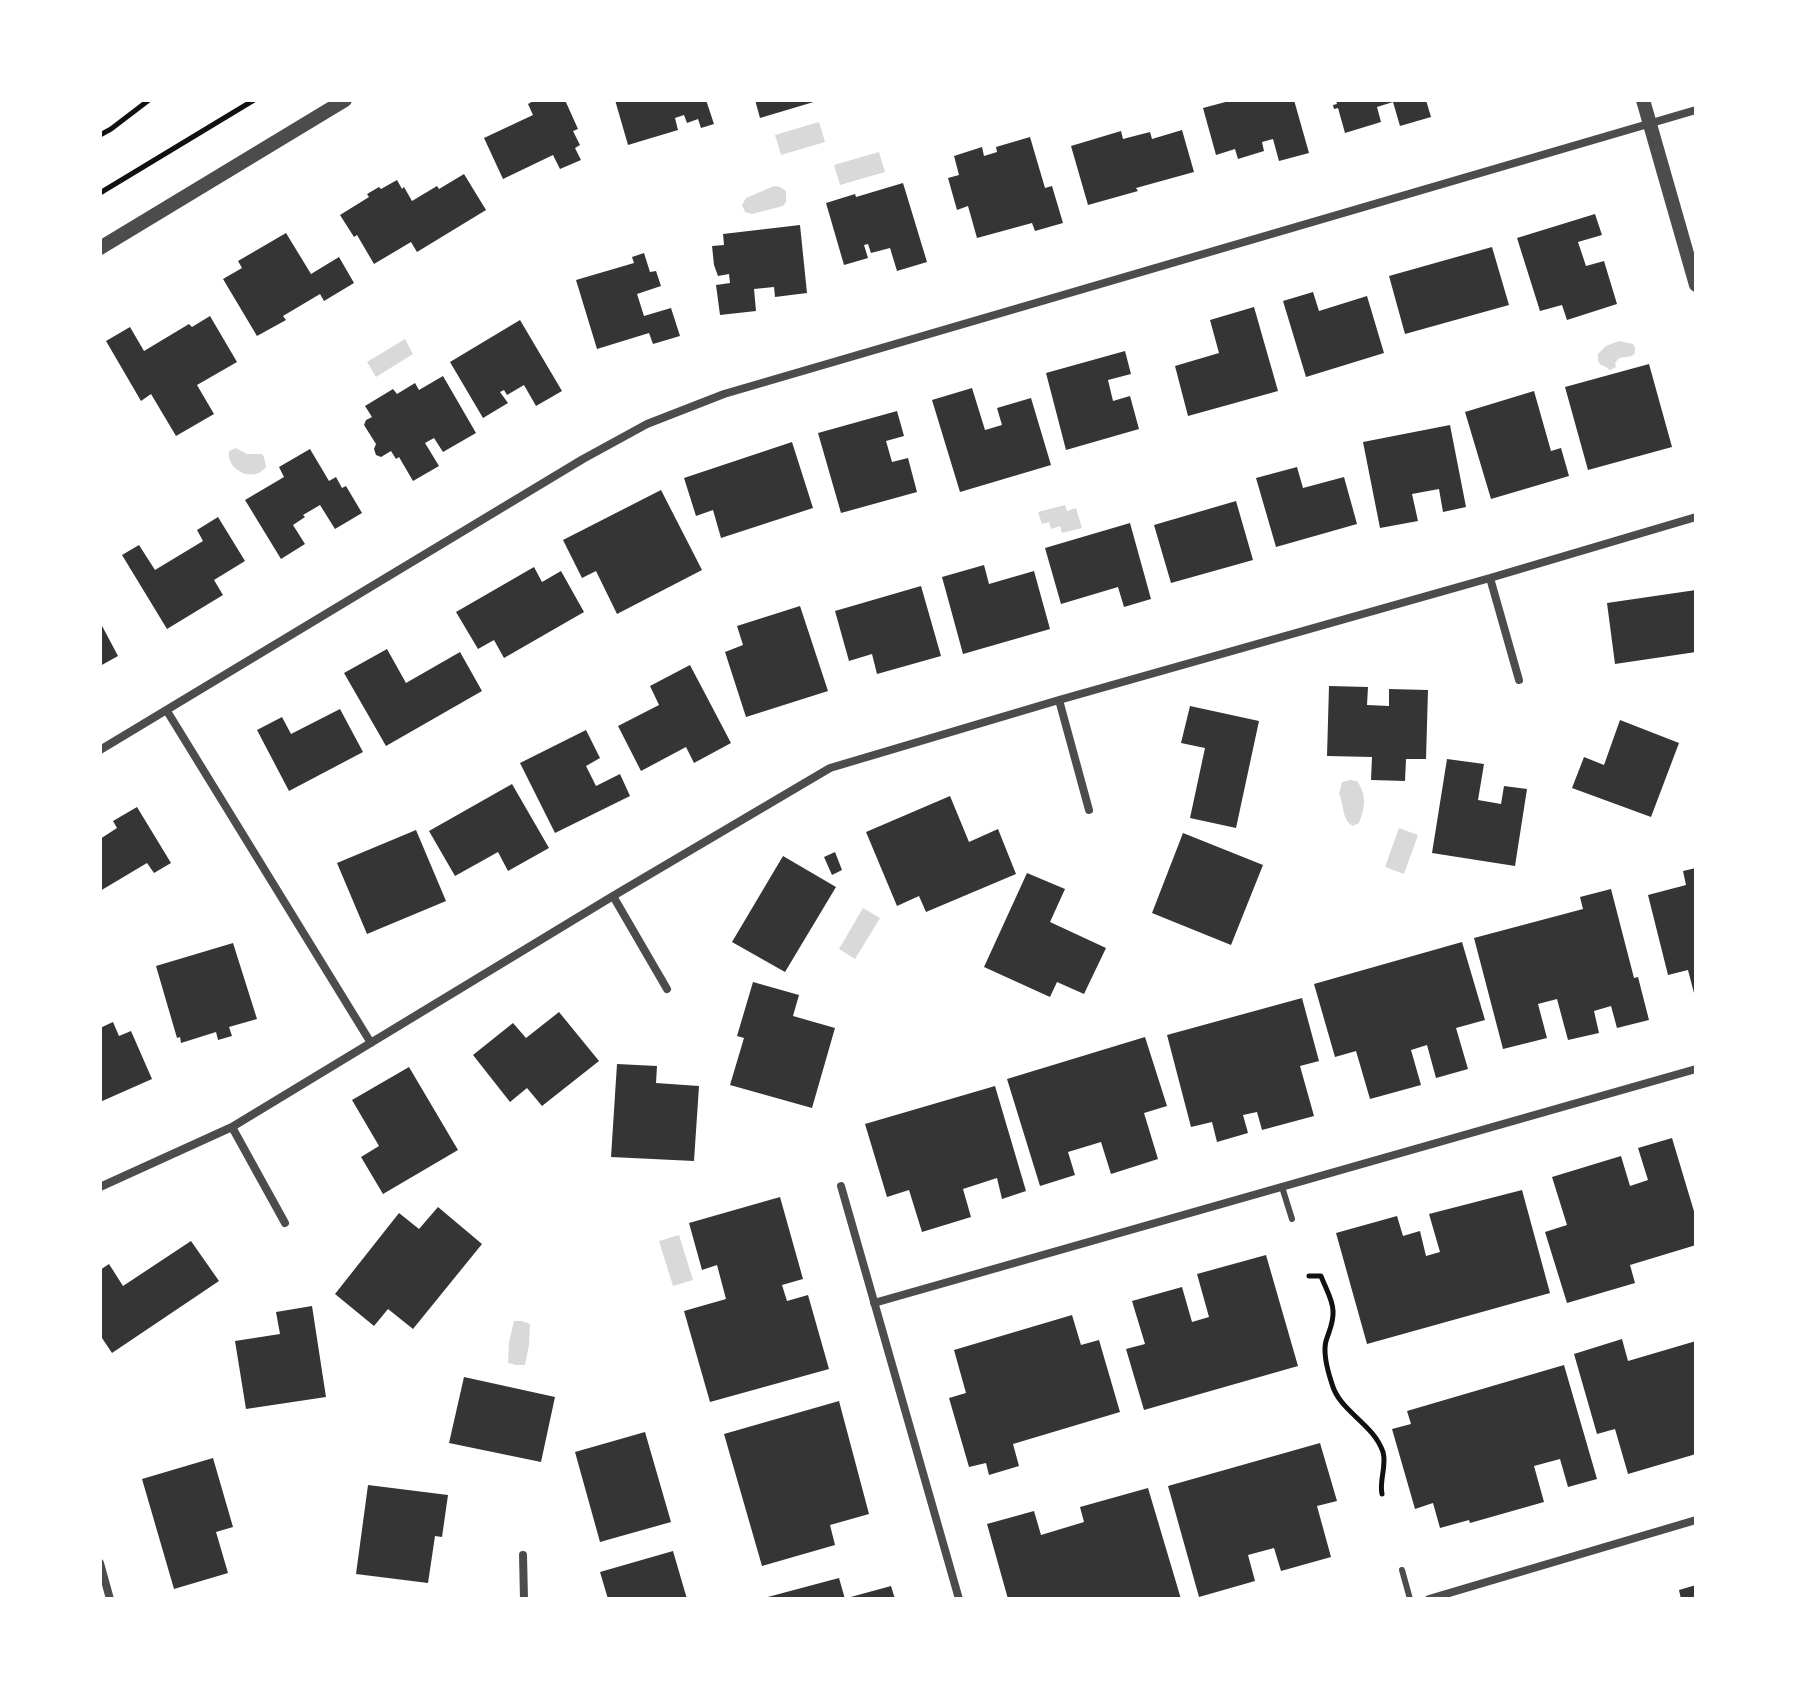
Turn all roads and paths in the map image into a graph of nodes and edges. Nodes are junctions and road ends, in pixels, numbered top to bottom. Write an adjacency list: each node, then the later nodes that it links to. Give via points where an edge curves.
1 (149, 100): 7 (path)
2 (254, 100): 8 (path)
3 (345, 100): 9 (street)
4 (1643, 100): 6 (street)
5 (1696, 110): 6 (street)
6 (1649, 123): 10 (street); 15 (street, via 740,390 647,424)
7 (100, 135)
8 (100, 193)
9 (100, 248)
10 (1696, 285)
11 (1696, 517): 12 (street)
12 (1490, 578): 13 (street); 14 (street)
13 (1519, 680)
14 (1059, 700): 17 (street); 18 (street, via 830,768)
15 (167, 711): 16 (street); 20 (street)
16 (100, 750)
17 (1089, 810)
18 (613, 896): 19 (street); 20 (street)
19 (667, 989)
20 (371, 1043): 22 (street)
21 (1696, 1069): 25 (street)
22 (232, 1127): 24 (street); 27 (street)
23 (841, 1186): 29 (street)
24 (100, 1187)
25 (1282, 1187): 26 (lane); 29 (street)
26 (1292, 1219)
27 (285, 1223)
28 (1309, 1276): 30 (path, via 1321,1276 1334,1309 1325,1343 1332,1386 1383,1452)
29 (874, 1303): 37 (street)
30 (1382, 1494)
31 (1696, 1520): 39 (street)
32 (523, 1555): 36 (street)
33 (100, 1563): 35 (street)
34 (1402, 1570): 38 (lane)
35 (110, 1599)
36 (524, 1599)
37 (959, 1599)
38 (1410, 1599)
39 (1429, 1599)

